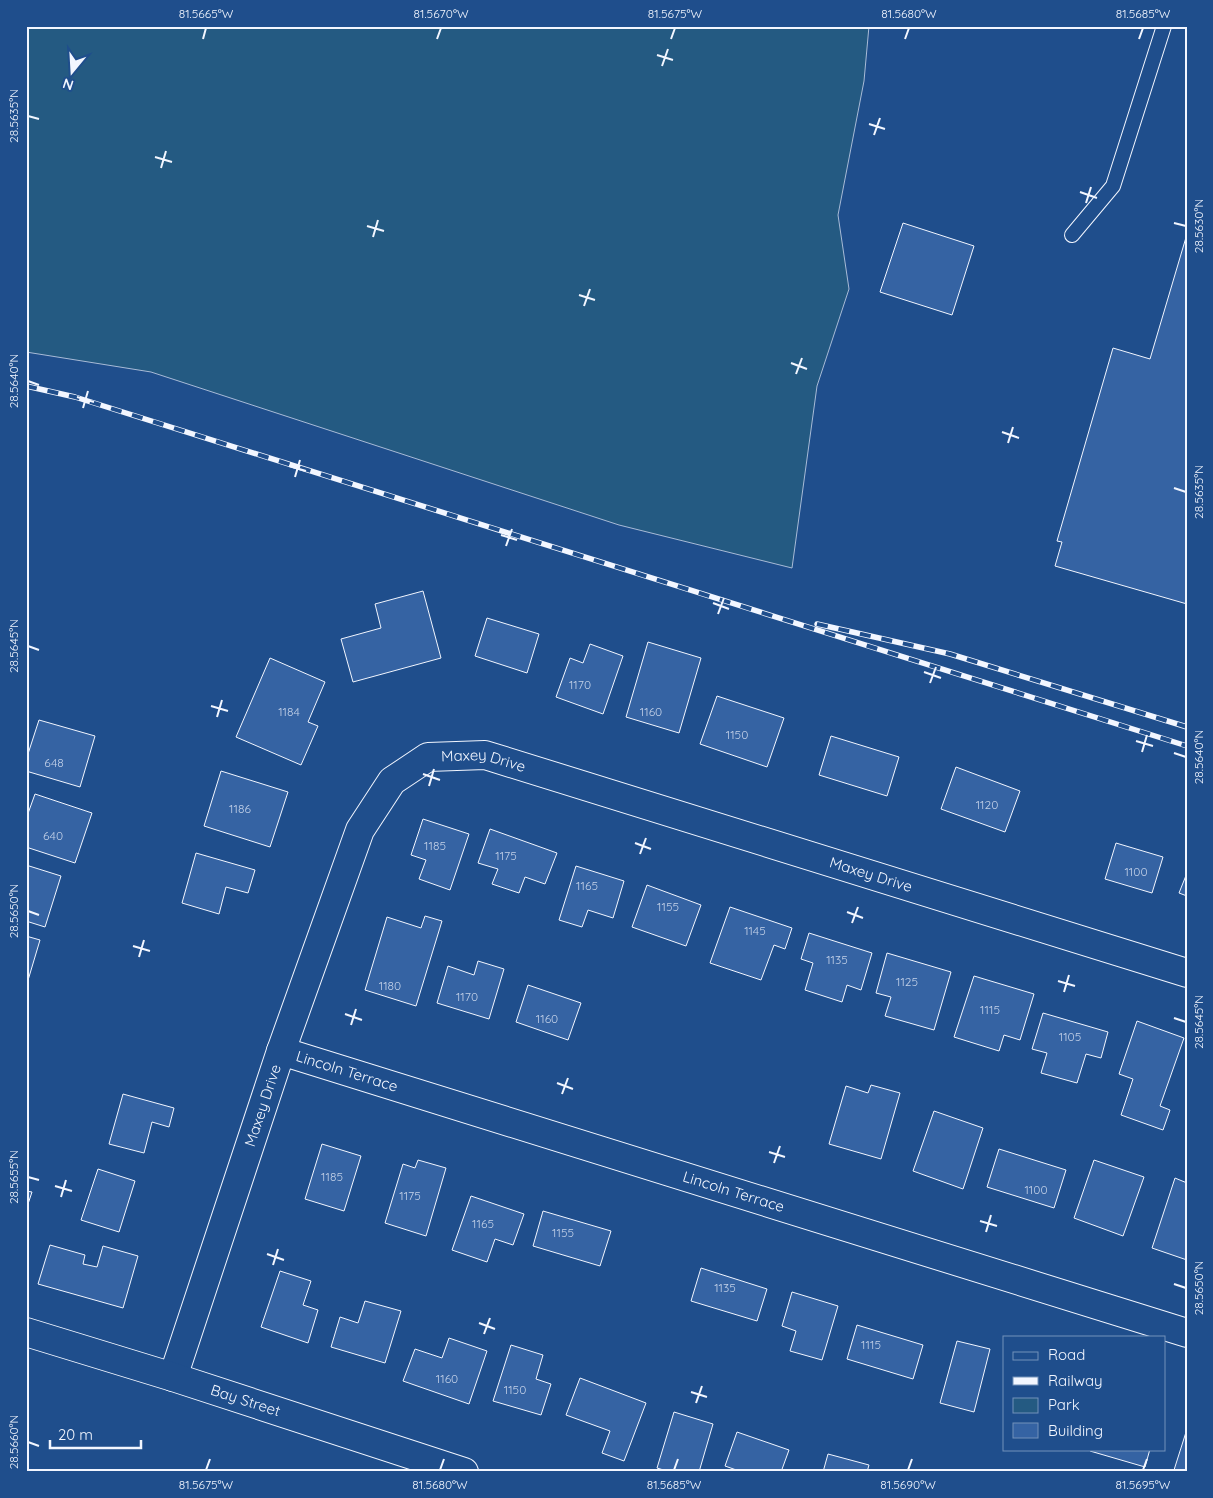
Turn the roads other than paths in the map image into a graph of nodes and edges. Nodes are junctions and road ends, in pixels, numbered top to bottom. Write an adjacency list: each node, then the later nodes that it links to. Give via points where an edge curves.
1 (1164, 26): 2 (lane, via 1113,186)
2 (1072, 235)
3 (1187, 973): 4 (street, Maxey Drive, via 485,755 428,756 392,781 360,830)
4 (281, 1051): 6 (street, Lincoln Terrace); 7 (street, Maxey Drive)
5 (26, 1332): 7 (street, Bay Street)
6 (1187, 1333)
7 (173, 1377): 8 (street, Bay Street)
8 (464, 1472)

